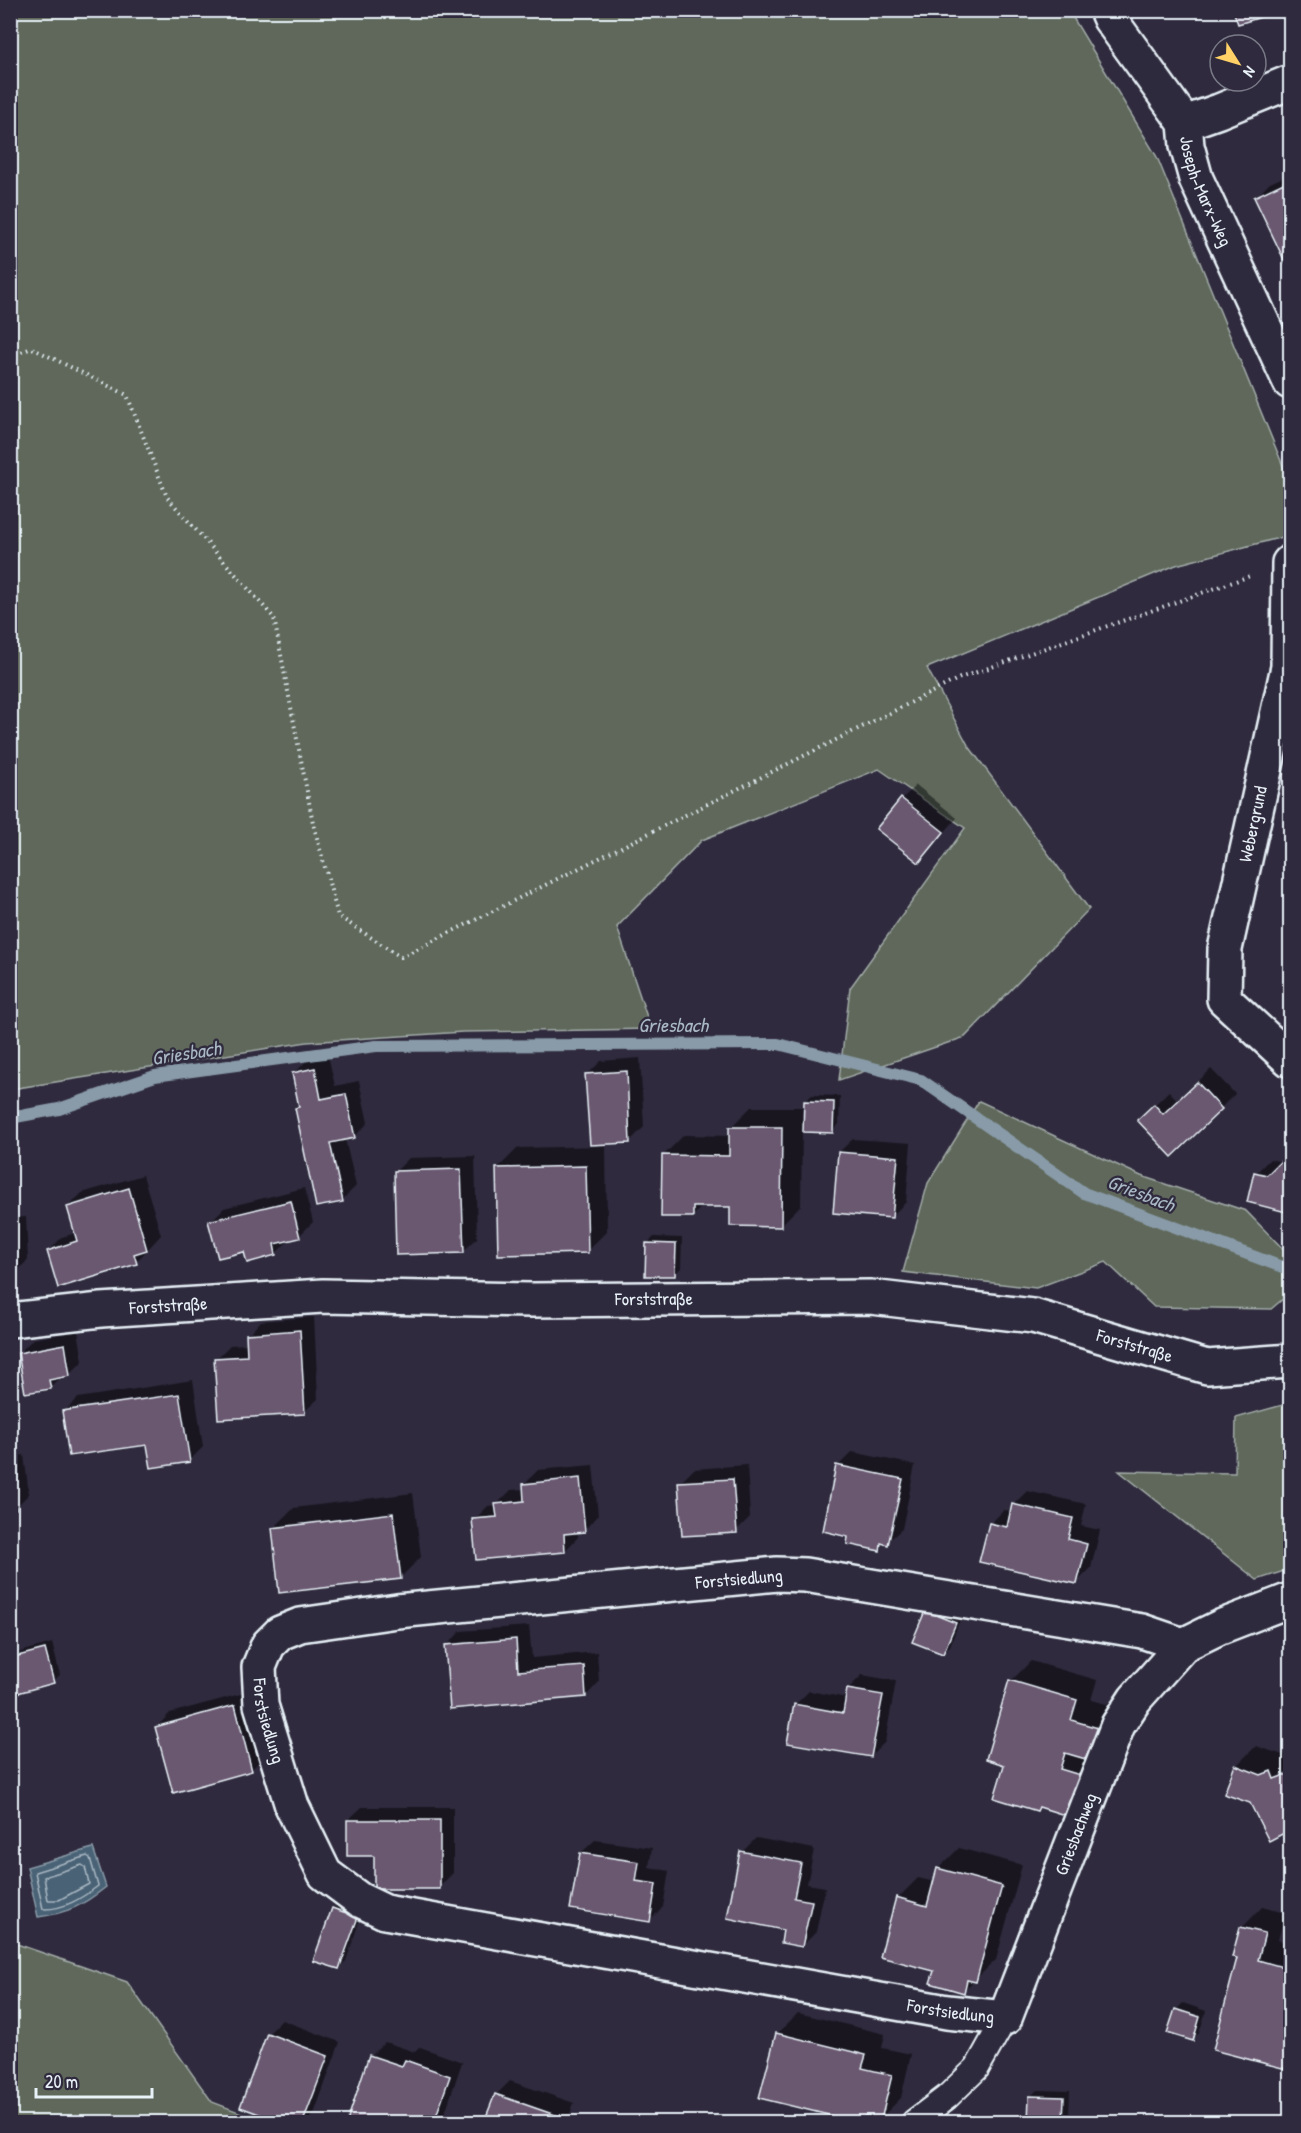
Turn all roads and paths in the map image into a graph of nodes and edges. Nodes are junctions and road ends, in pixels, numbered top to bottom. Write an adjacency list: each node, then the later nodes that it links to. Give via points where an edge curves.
1 (1106, 10): 3 (street, Joseph-Marx-Weg)
2 (1290, 82): 3 (street)
3 (1185, 123): 5 (street, Joseph-Marx-Weg, via 1196,179)
4 (10, 356): 6 (path, via 32,348 127,395 168,497 274,618 314,823 338,916 401,957 960,678)
5 (1290, 382)
6 (1290, 562): 7 (street, Webergrund, via 1288,667 1225,949 1224,999)
7 (1290, 1060)
8 (10, 1320): 9 (street, Forststraße, via 101,1310 323,1296 532,1300 871,1297 1033,1316 1207,1366)
9 (1290, 1361)
10 (1290, 1600): 11 (street, Griesbachweg)
11 (1182, 1645): 12 (street, Griesbachweg, via 1118,1725); 12 (street, Forstsiedlung, via 1142,1631 796,1575 397,1611 300,1625 268,1645 259,1667 261,1705 292,1806 325,1874 360,1900 385,1912 947,2012)
12 (1005, 2018): 13 (lane, Griesbachweg, via 977,2068)
13 (914, 2122)

